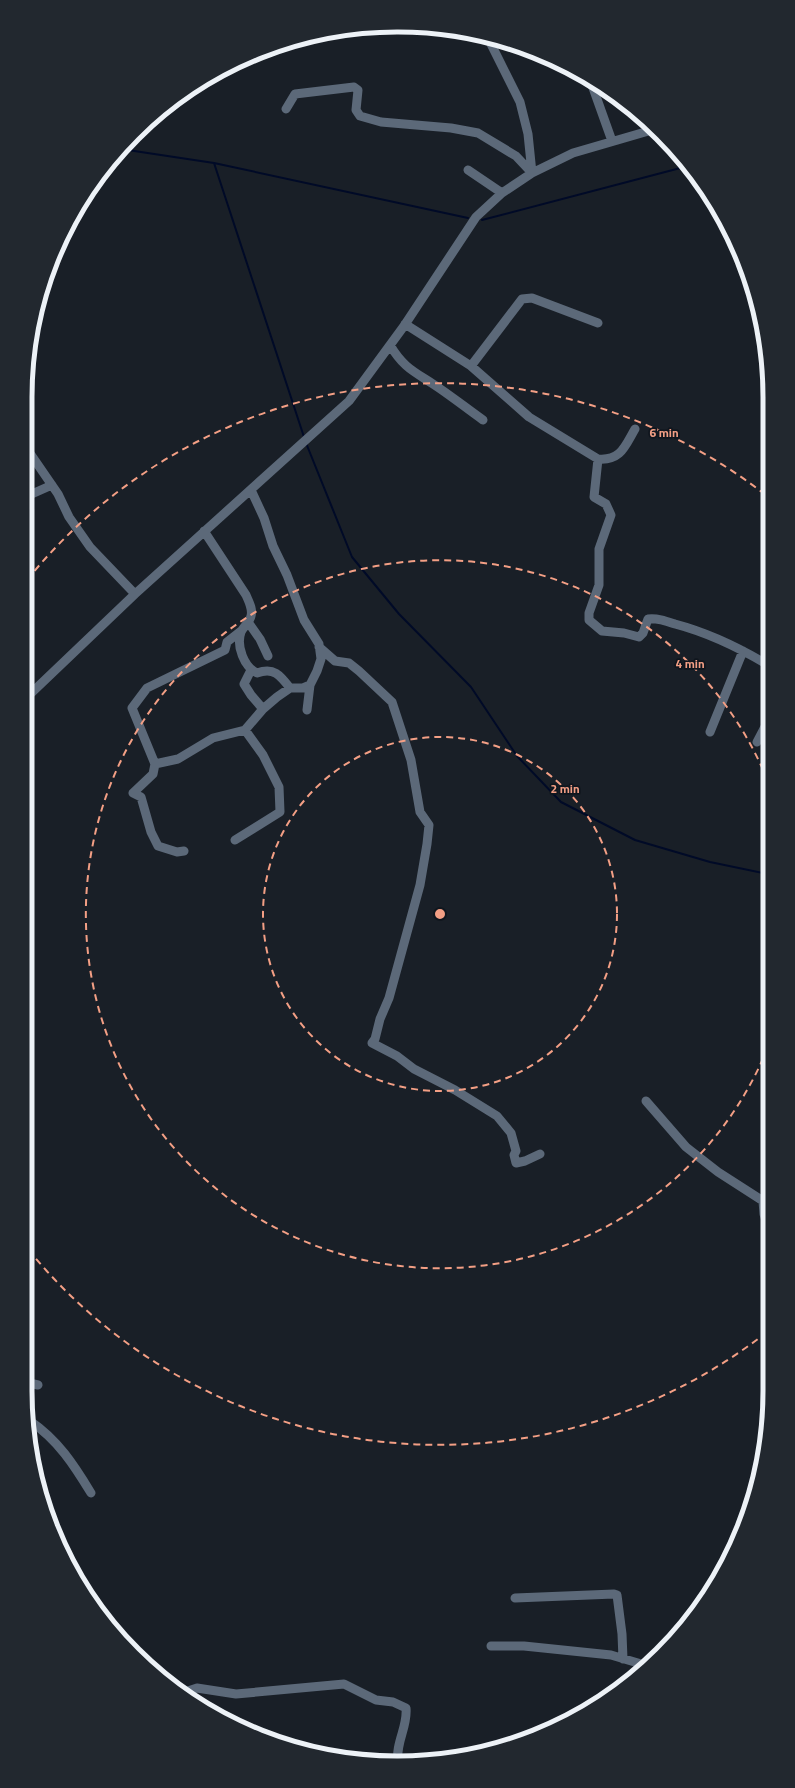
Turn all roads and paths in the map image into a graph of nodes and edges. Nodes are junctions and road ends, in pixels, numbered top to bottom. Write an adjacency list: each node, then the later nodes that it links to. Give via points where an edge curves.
1 (491, 44): 7 (street, via 520,102 528,134)
2 (594, 89): 5 (street)
3 (286, 109): 7 (street, via 295,94 354,87 358,90 356,110 360,116 381,122 478,133 516,156)
4 (647, 131): 5 (street)
5 (612, 141): 7 (street, via 573,153)
6 (468, 170): 8 (street)
7 (532, 173): 8 (street)
8 (502, 193): 10 (street, via 476,217)
9 (598, 323): 12 (street, via 532,298 522,299)
10 (405, 324): 11 (street); 12 (street)
11 (390, 345): 13 (street, via 410,371 432,383); 18 (street, via 349,401)
12 (471, 366): 16 (street, via 529,417)
13 (483, 420)
14 (635, 429): 16 (street, via 619,455 608,460)
15 (32, 456): 17 (street)
16 (598, 459): 25 (street, via 594,497 606,504 611,515 598,549 599,585 589,620 602,631 639,636 643,633 648,619 655,618 723,640)
17 (52, 485): 19 (street); 21 (street, via 90,548)
18 (251, 490): 20 (street); 24 (street, via 304,620)
19 (32, 494)
20 (204, 531): 21 (street); 22 (street, via 246,595 252,615)
21 (135, 594): 31 (street)
22 (248, 622): 23 (street); 26 (street)
23 (242, 631): 28 (street, via 239,639 243,660); 38 (street, via 226,642 225,650 147,688 132,708)
24 (319, 647): 29 (street, via 318,671); 42 (street, via 335,661 349,663 392,702 411,760 420,812 429,825 420,885 389,998 372,1043 497,1116 511,1133 516,1163)
25 (743, 651): 27 (street); 36 (street)
26 (268, 656)
27 (763, 662)
28 (251, 670): 30 (street, via 257,673 266,670 276,674); 32 (street, via 244,684 245,688)
29 (310, 685): 30 (street); 33 (street)
30 (290, 688): 32 (street)
31 (32, 691)
32 (263, 709): 34 (street)
33 (307, 710)
34 (245, 730): 38 (street, via 212,738 178,759); 39 (street, via 263,755 279,787 280,812)
35 (763, 731): 37 (street)
36 (710, 732)
37 (757, 742)
38 (155, 764): 40 (street, via 153,774 133,794 141,797 151,832 158,846 176,852)
39 (235, 840)
40 (184, 851)
41 (646, 1101): 43 (street, via 686,1147 718,1172)
42 (540, 1154)
43 (763, 1196)
44 (32, 1384): 45 (street)
45 (38, 1385)
46 (34, 1424): 47 (street, via 58,1444 72,1461)
47 (91, 1493)
48 (514, 1598): 50 (street, via 617,1595)
49 (492, 1646): 50 (street, via 524,1646 612,1655)
50 (623, 1659): 51 (street)
51 (640, 1664)
52 (189, 1691): 53 (street, via 197,1688 236,1694 344,1684 376,1700 393,1702 406,1708 407,1718)
53 (397, 1756)

